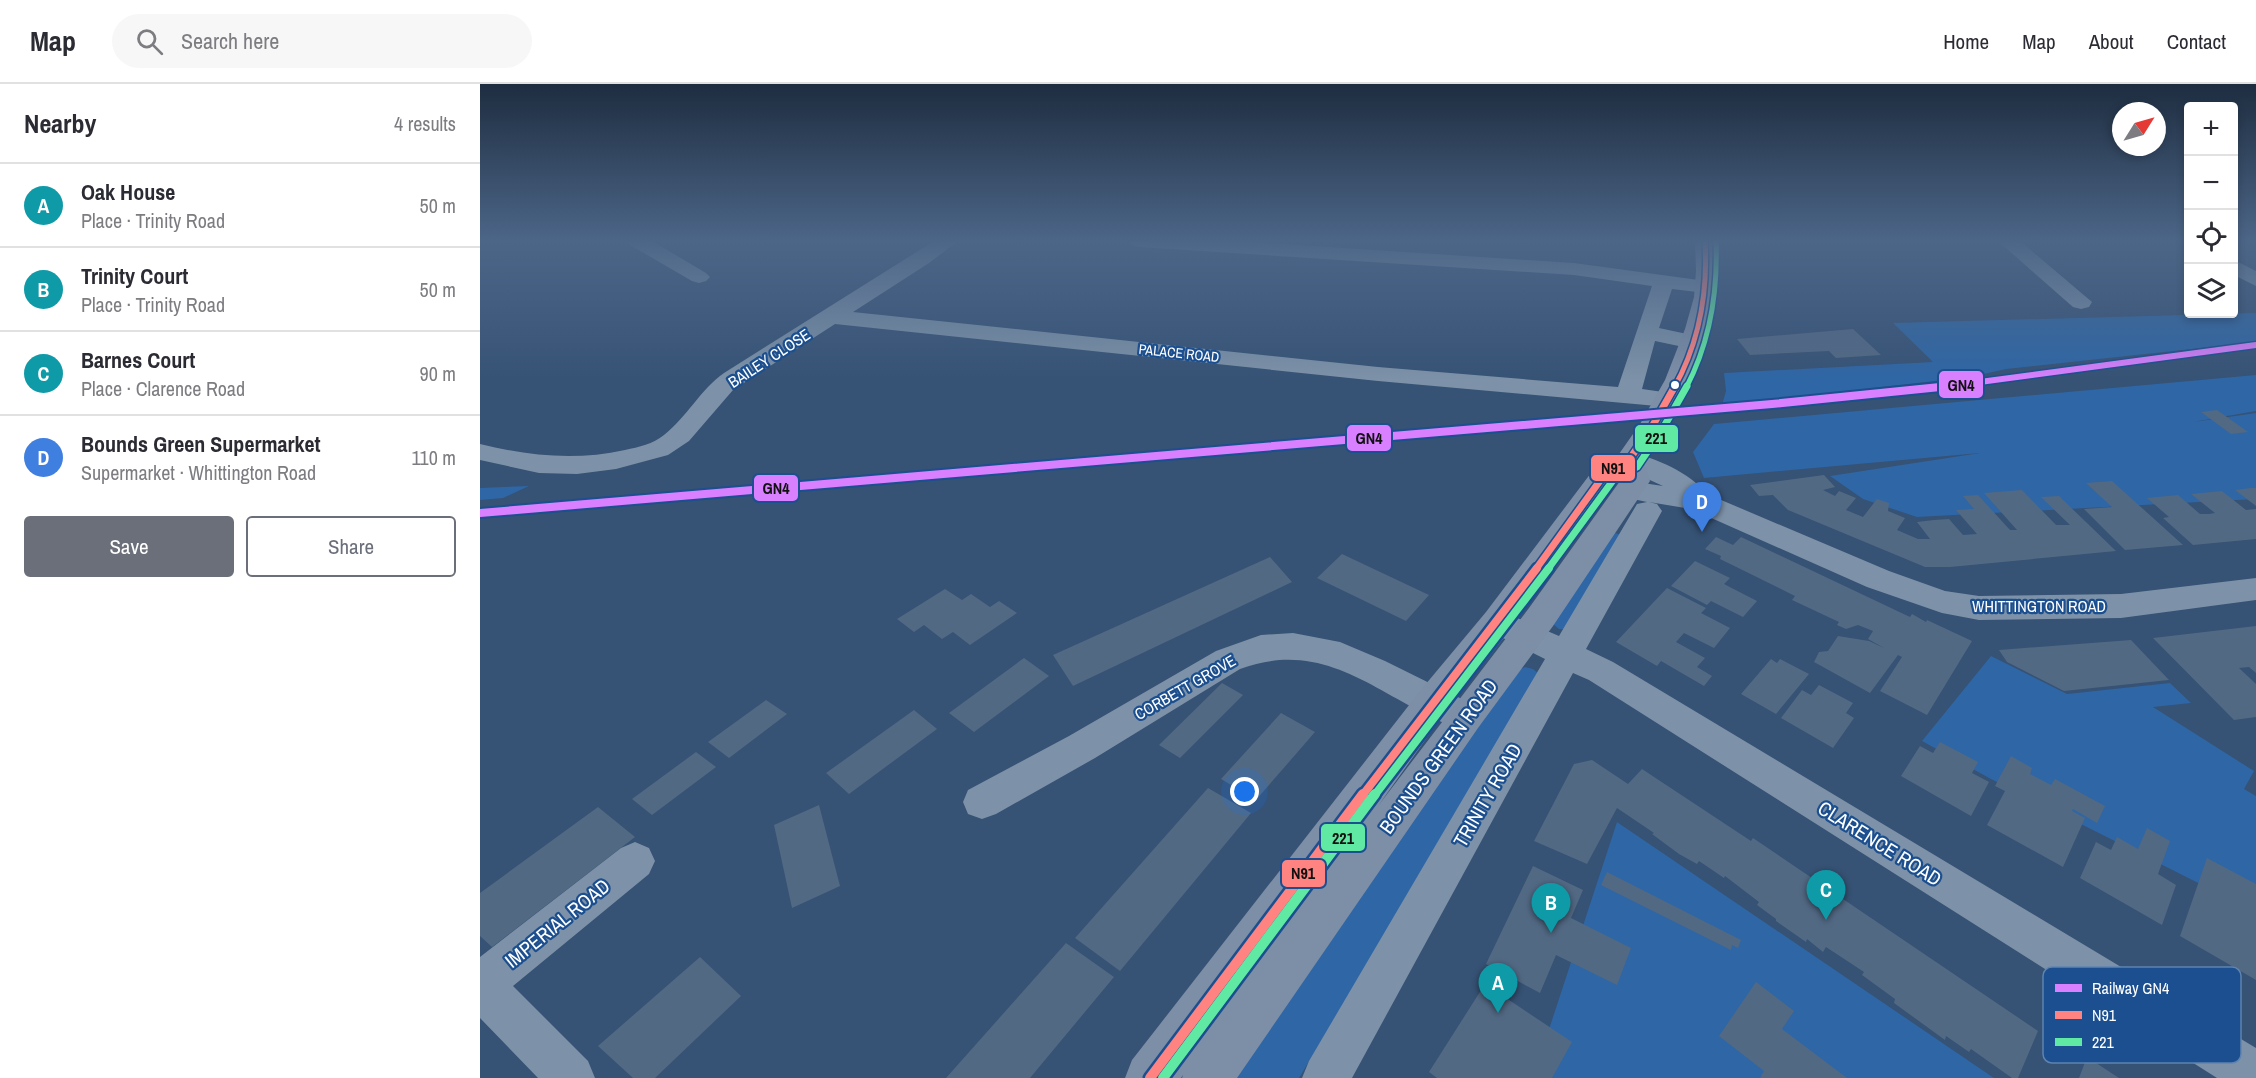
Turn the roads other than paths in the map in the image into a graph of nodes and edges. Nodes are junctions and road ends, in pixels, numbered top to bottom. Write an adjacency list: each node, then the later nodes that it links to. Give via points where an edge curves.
1 (878, 287): 6 (street, BAILEY CLOSE)
2 (1662, 287): 7 (street)
3 (1706, 287): 8 (main road, BOUNDS GREEN ROAD)
4 (2064, 287): 5 (street)
5 (2081, 302)
6 (833, 317): 9 (street, PALACE ROAD, via 1533,389); 10 (street, BAILEY CLOSE, via 730,380 669,445 619,460 559,467 513,462)
7 (1646, 332): 8 (street); 9 (street)
8 (1693, 342): 9 (main road, BOUNDS GREEN ROAD)
9 (1655, 395): 11 (main road, BOUNDS GREEN ROAD)
10 (480, 452)
11 (1633, 455): 12 (main road); 13 (street, WHITTINGTON ROAD); 15 (main road, BOUNDS GREEN ROAD, via 1607,471)
12 (1638, 500): 13 (street, WHITTINGTON ROAD); 15 (main road, BOUNDS GREEN ROAD); 16 (street, TRINITY ROAD)
13 (1698, 501): 14 (street, WHITTINGTON ROAD, via 1878,579 1942,602 1979,608 2121,606)
14 (2256, 589)
15 (1512, 628): 16 (street, CLARENCE ROAD); 17 (main road, BOUNDS GREEN ROAD)
16 (1568, 654): 20 (street, CLARENCE ROAD); 27 (street, TRINITY ROAD)
17 (1449, 709): 18 (street, CORBETT GROVE, via 1328,651 1293,646 1261,648 1228,660); 25 (main road, BOUNDS GREEN ROAD); 26 (main road, BOUNDS GREEN ROAD)
18 (982, 802)
19 (634, 861): 21 (street, IMPERIAL ROAD)
20 (2081, 967)
21 (480, 985): 24 (street)
22 (2237, 1063): 23 (street, CLARENCE ROAD)
23 (2256, 1075)
24 (571, 1078)
25 (1150, 1078)
26 (1207, 1078)
27 (1326, 1078)

